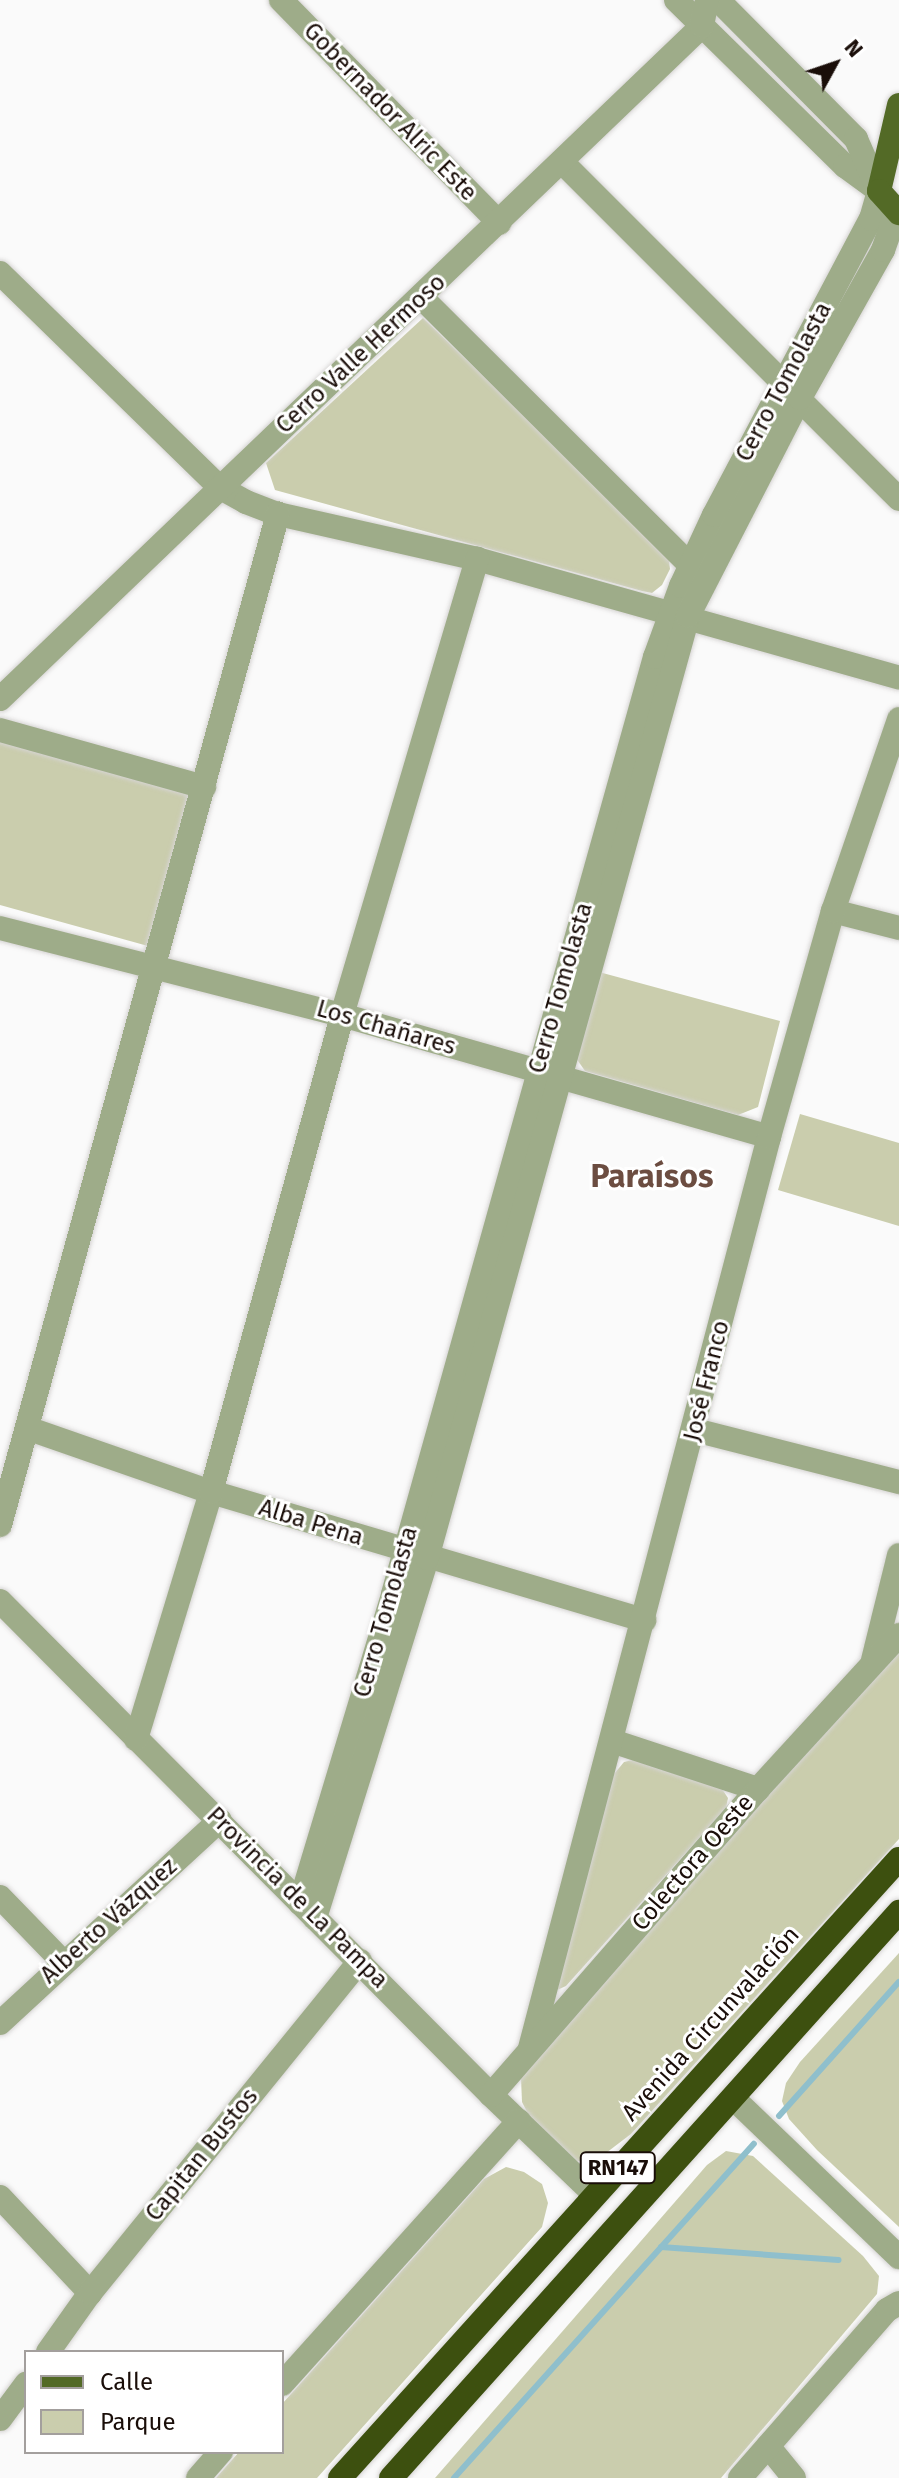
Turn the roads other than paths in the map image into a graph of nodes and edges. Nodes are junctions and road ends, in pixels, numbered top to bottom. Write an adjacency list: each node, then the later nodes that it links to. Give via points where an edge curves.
1 (281, 0): 9 (street, Gobernador Alric Este)
2 (676, 0): 5 (street)
3 (707, 0): 5 (street)
4 (718, 0): 8 (street, via 856,139)
5 (702, 26): 7 (street, Cerro Valle Hermoso); 8 (street, via 845,166)
6 (899, 105): 8 (main road, Cerro Tomolasta)
7 (563, 163): 9 (street, Cerro Valle Hermoso); 12 (street)
8 (894, 205): 12 (street, Cerro Tomolasta, via 883,250)
9 (499, 223): 11 (street, Cerro Valle Hermoso)
10 (0, 273): 13 (street)
11 (421, 297): 13 (street, Cerro Valle Hermoso); 17 (street)
12 (792, 390): 14 (street); 17 (street, Cerro Tomolasta)
13 (219, 487): 15 (street); 20 (street, Cerro Valle Hermoso)
14 (899, 499)
15 (278, 514): 16 (street); 23 (street)
16 (477, 559): 18 (street); 28 (street)
17 (698, 573): 18 (street, Cerro Tomolasta)
18 (680, 613): 19 (street); 29 (street, Cerro Tomolasta)
19 (899, 678)
20 (0, 699)
21 (899, 719): 24 (street, José Franco)
22 (0, 730): 23 (street)
23 (204, 787): 27 (street)
24 (833, 911): 26 (street); 30 (street, José Franco)
25 (0, 928): 27 (street, Los Chañares)
26 (899, 928)
27 (155, 969): 28 (street, Los Chañares); 31 (street)
28 (342, 1015): 29 (street, Los Chañares); 34 (street)
29 (549, 1074): 30 (street, Los Chañares); 36 (street, Cerro Tomolasta)
30 (769, 1137): 32 (street, José Franco)
31 (27, 1428): 34 (street, Alba Pena); 35 (street)
32 (695, 1430): 33 (street); 39 (street, José Franco)
33 (899, 1482)
34 (211, 1492): 36 (street, Alba Pena); 42 (street)
35 (0, 1525)
36 (416, 1554): 39 (street, Alba Pena); 48 (street, Cerro Tomolasta)
37 (899, 1555): 41 (street)
38 (0, 1601): 42 (street, Provincia de La Pampa)
39 (644, 1620): 43 (street, José Franco)
40 (899, 1635): 41 (street, Colectora Oeste)
41 (872, 1666): 44 (street, Colectora Oeste)
42 (136, 1739): 45 (street, Provincia de La Pampa)
43 (612, 1741): 44 (street); 53 (street, José Franco)
44 (758, 1789): 53 (street, Colectora Oeste)
45 (220, 1820): 48 (street, Provincia de La Pampa); 51 (street, Alberto Vázquez)
46 (899, 1859): 57 (highway, Avenida Circunvalación / RN147)
47 (0, 1897): 51 (street)
48 (308, 1910): 50 (street, Provincia de La Pampa)
49 (899, 1912): 55 (highway, RN147)
50 (360, 1961): 54 (street, Provincia de La Pampa); 60 (street, Capitan Bustos)
51 (63, 1962): 52 (street, Alberto Vázquez)
52 (0, 2023)
53 (530, 2048): 54 (street, Colectora Oeste)
54 (491, 2095): 56 (street, Provincia de La Pampa)
55 (733, 2098): 59 (street); 70 (highway, RN147)
56 (519, 2121): 57 (street, Provincia de La Pampa); 63 (street)
57 (594, 2194): 69 (highway, Avenida Circunvalación / RN147)
58 (0, 2197): 60 (street)
59 (899, 2257)
60 (90, 2293): 62 (street, Capitan Bustos)
61 (899, 2303): 66 (street, via 887,2310)
62 (49, 2350)
63 (284, 2382)
64 (24, 2387): 65 (street)
65 (0, 2419)
66 (768, 2446): 71 (street); 72 (street)
67 (219, 2454): 68 (street)
68 (198, 2478)
69 (340, 2478)
70 (391, 2478)
71 (740, 2478)
72 (794, 2478)

